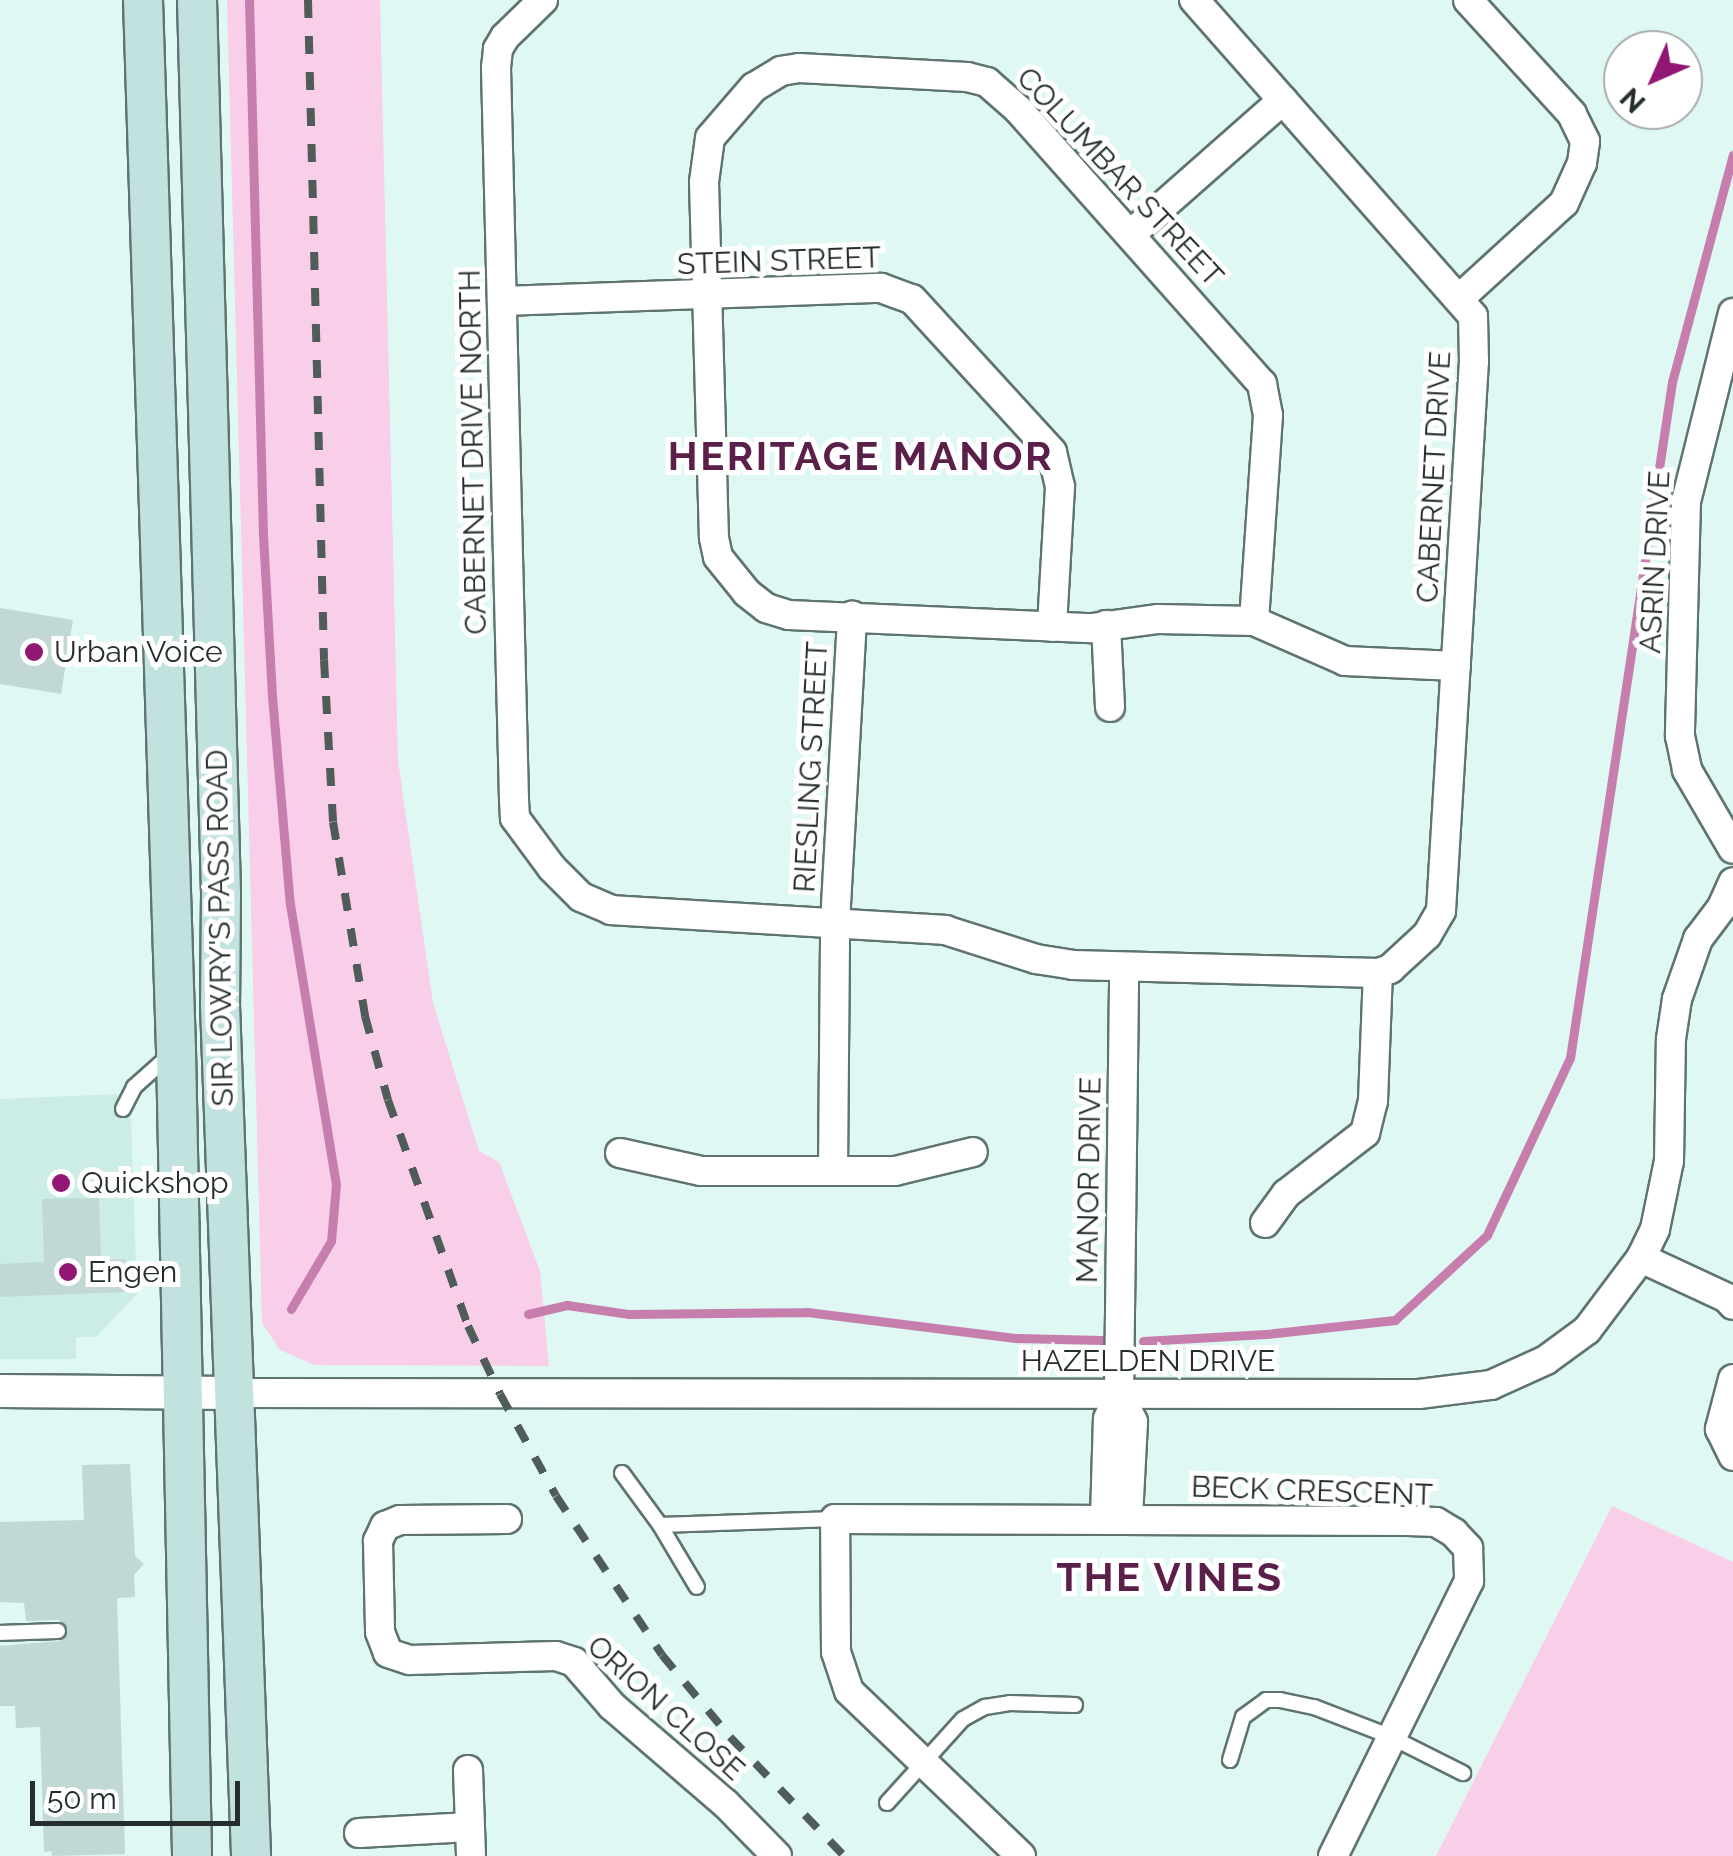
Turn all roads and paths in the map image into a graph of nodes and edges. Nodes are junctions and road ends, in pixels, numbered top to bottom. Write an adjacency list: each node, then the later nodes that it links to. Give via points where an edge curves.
1 (143, 0): 24 (main road, SIR LOWRY'S PASS ROAD)
2 (197, 0): 35 (main road, SIR LOWRY'S PASS ROAD)
3 (543, 0): 10 (street, CABERNET DRIVE NORTH, via 498,48)
4 (1194, 0): 6 (street, CABERNET DRIVE)
5 (1468, 0): 9 (street, via 1572,114 1585,141 1564,203)
6 (1282, 100): 7 (street); 9 (street, CABERNET DRIVE)
7 (1132, 233): 8 (street, COLUMBAR STREET, via 987,82 781,70 754,87 710,138 704,182); 13 (street, COLUMBAR STREET, via 1254,372 1268,399)
8 (709, 295): 10 (street, STEIN STREET); 12 (street, COLUMBAR STREET, via 718,557 766,608 790,615); 15 (street, STEIN STREET, via 880,288 912,299 934,318 1052,452 1060,487)
9 (1462, 298): 16 (street, CABERNET DRIVE, via 1475,328)
10 (502, 302): 21 (street, CABERNET DRIVE NORTH, via 516,818 581,897 612,910)
11 (1733, 313): 18 (street, ASRIN DRIVE, via 1686,501 1680,736 1686,770)
12 (852, 615): 15 (street, COLUMBAR STREET); 21 (street, RIESLING STREET)
13 (1254, 621): 14 (street, COLUMBAR STREET, via 1158,619); 16 (street, COLUMBAR STREET, via 1346,661)
14 (1106, 626): 15 (street, COLUMBAR STREET); 17 (street)
15 (1052, 627)
16 (1456, 666): 23 (street, CABERNET DRIVE, via 1441,911 1427,936)
17 (1110, 708)
18 (1723, 818): 19 (street, ASRIN DRIVE)
19 (1733, 849)
20 (1729, 896): 30 (street, HAZELDEN DRIVE, via 1698,939 1677,999 1669,1160)
21 (836, 923): 22 (street, via 945,930 1036,960); 28 (street, RIESLING STREET)
22 (1124, 966): 23 (street); 36 (street, MANOR DRIVE)
23 (1378, 973): 29 (street, via 1370,1122 1357,1142 1286,1194)
24 (176, 1050): 25 (lane, via 134,1086); 34 (main road, SIR LOWRY'S PASS ROAD)
25 (123, 1109)
26 (974, 1152): 28 (street, via 917,1169)
27 (620, 1153): 28 (street, via 701,1170)
28 (833, 1170)
29 (1266, 1224)
30 (1642, 1258): 31 (street); 36 (street, HAZELDEN DRIVE, via 1587,1330 1546,1360 1492,1385 1419,1394)
31 (1733, 1304)
32 (1733, 1378): 37 (street, via 1720,1429)
33 (0, 1391): 34 (street)
34 (182, 1392): 35 (street); 55 (main road, SIR LOWRY'S PASS ROAD)
35 (234, 1393): 36 (street, HAZELDEN DRIVE); 56 (main road, SIR LOWRY'S PASS ROAD)
36 (1119, 1394): 39 (street, via 1108,1419)
37 (1733, 1456)
38 (622, 1472): 42 (lane)
39 (1117, 1518): 41 (street, BECK CRESCENT); 47 (street, BECK CRESCENT, via 1436,1522 1454,1532 1468,1548 1469,1581)
40 (507, 1519): 58 (street, ORION CLOSE, via 400,1520 386,1526 378,1541 381,1640 388,1653 410,1660 556,1656 574,1662 612,1706)
41 (835, 1519): 42 (lane); 49 (street, via 839,1671 848,1691)
42 (660, 1525): 43 (lane)
43 (697, 1588)
44 (58, 1631): 45 (lane)
45 (0, 1633)
46 (1075, 1706): 49 (lane, via 984,1707 962,1719)
47 (1389, 1736): 48 (lane, via 1314,1707 1266,1700 1242,1717); 51 (lane); 60 (street, BECK CRESCENT)
48 (1230, 1760)
49 (923, 1761): 52 (lane); 59 (street)
50 (468, 1770): 53 (street)
51 (1463, 1773)
52 (886, 1803)
53 (470, 1827): 54 (street); 57 (street)
54 (359, 1832)
55 (192, 1856)
56 (252, 1856)
57 (471, 1856)
58 (776, 1856)
59 (1021, 1856)
60 (1333, 1856)

